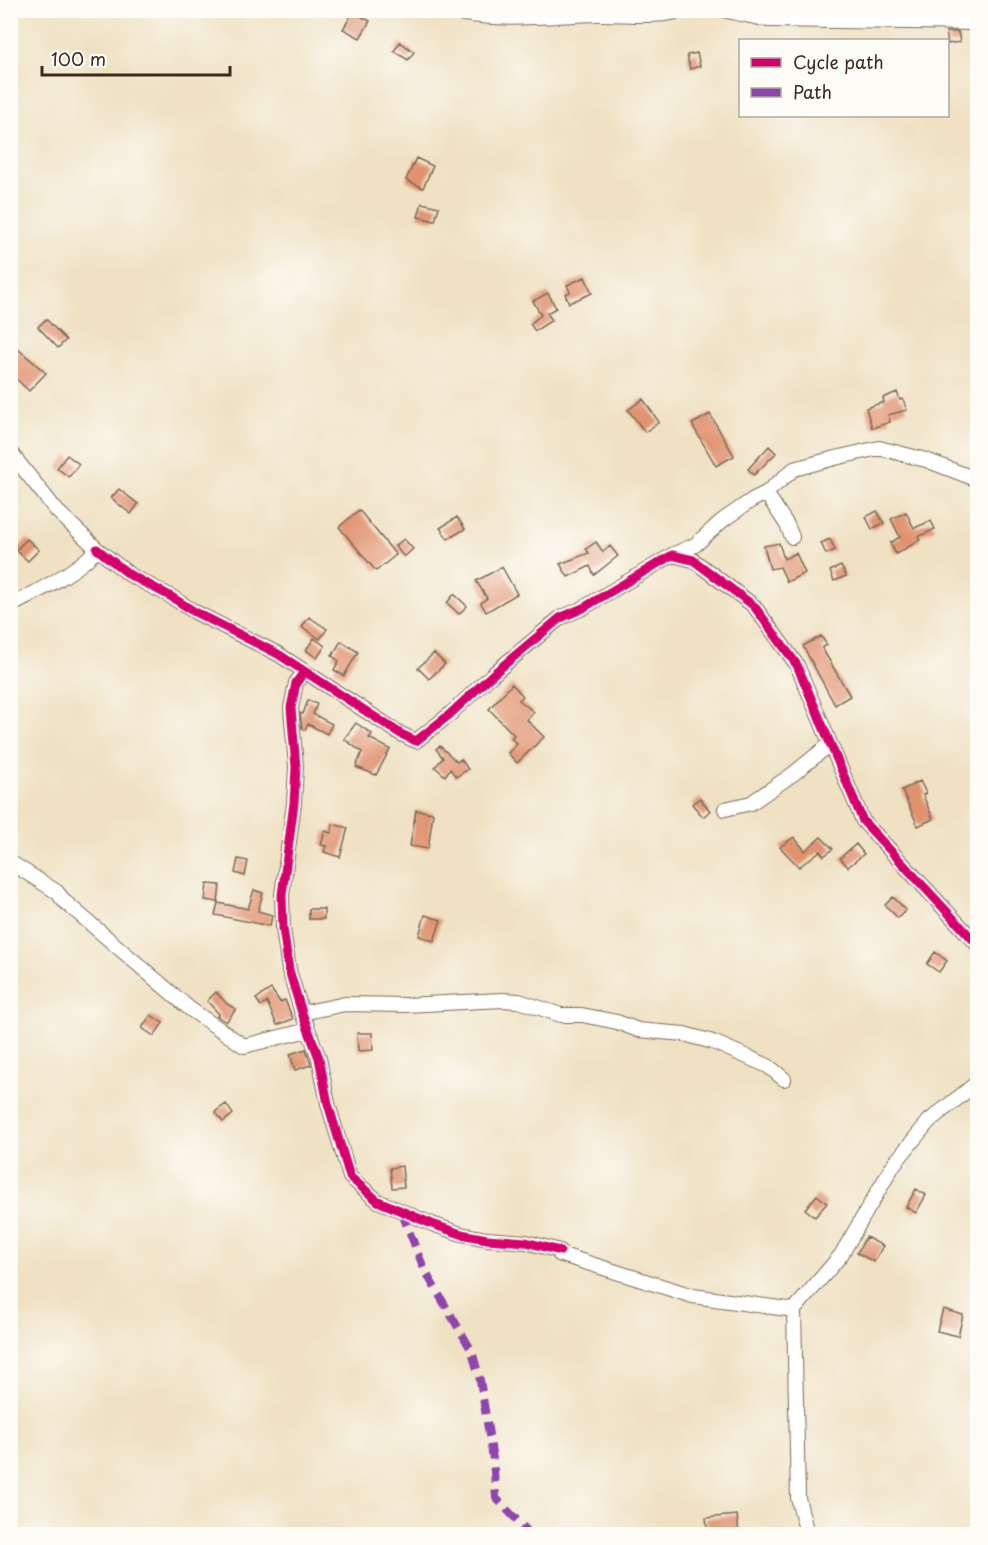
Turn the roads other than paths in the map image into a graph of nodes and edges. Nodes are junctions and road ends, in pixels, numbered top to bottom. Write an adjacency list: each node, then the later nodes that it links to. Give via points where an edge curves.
1 (445, 10): 2 (street, via 479,17 535,19)
2 (683, 10)
3 (723, 10): 4 (street, via 768,20)
4 (978, 23)
5 (10, 452): 9 (street, via 57,511)
6 (978, 480): 7 (street, via 926,460 879,448 794,469)
7 (766, 492): 8 (street); 10 (street, via 723,520 695,545)
8 (792, 537)
9 (97, 549): 11 (street, via 53,584); 12 (street, via 130,574)
10 (672, 555): 12 (street, via 560,618 416,741); 13 (street, via 693,560 754,606 797,665)
11 (10, 606)
12 (304, 672): 17 (street, via 291,708 296,767 282,895 288,970)
13 (829, 745): 14 (street, via 751,803); 16 (street, via 863,821)
14 (725, 809)
15 (10, 861): 18 (street, via 57,892 190,1009 244,1046)
16 (978, 945)
17 (302, 1013): 18 (street); 19 (street, via 345,1004 519,1001 561,1015 582,1015 638,1030 684,1034 713,1042 768,1066)
18 (308, 1030): 21 (street, via 350,1177 378,1201 461,1234 526,1242 693,1296)
19 (784, 1079)
20 (978, 1082): 21 (street, via 928,1120 894,1164 841,1255)
21 (794, 1310): 22 (street, via 798,1498)
22 (807, 1534)

